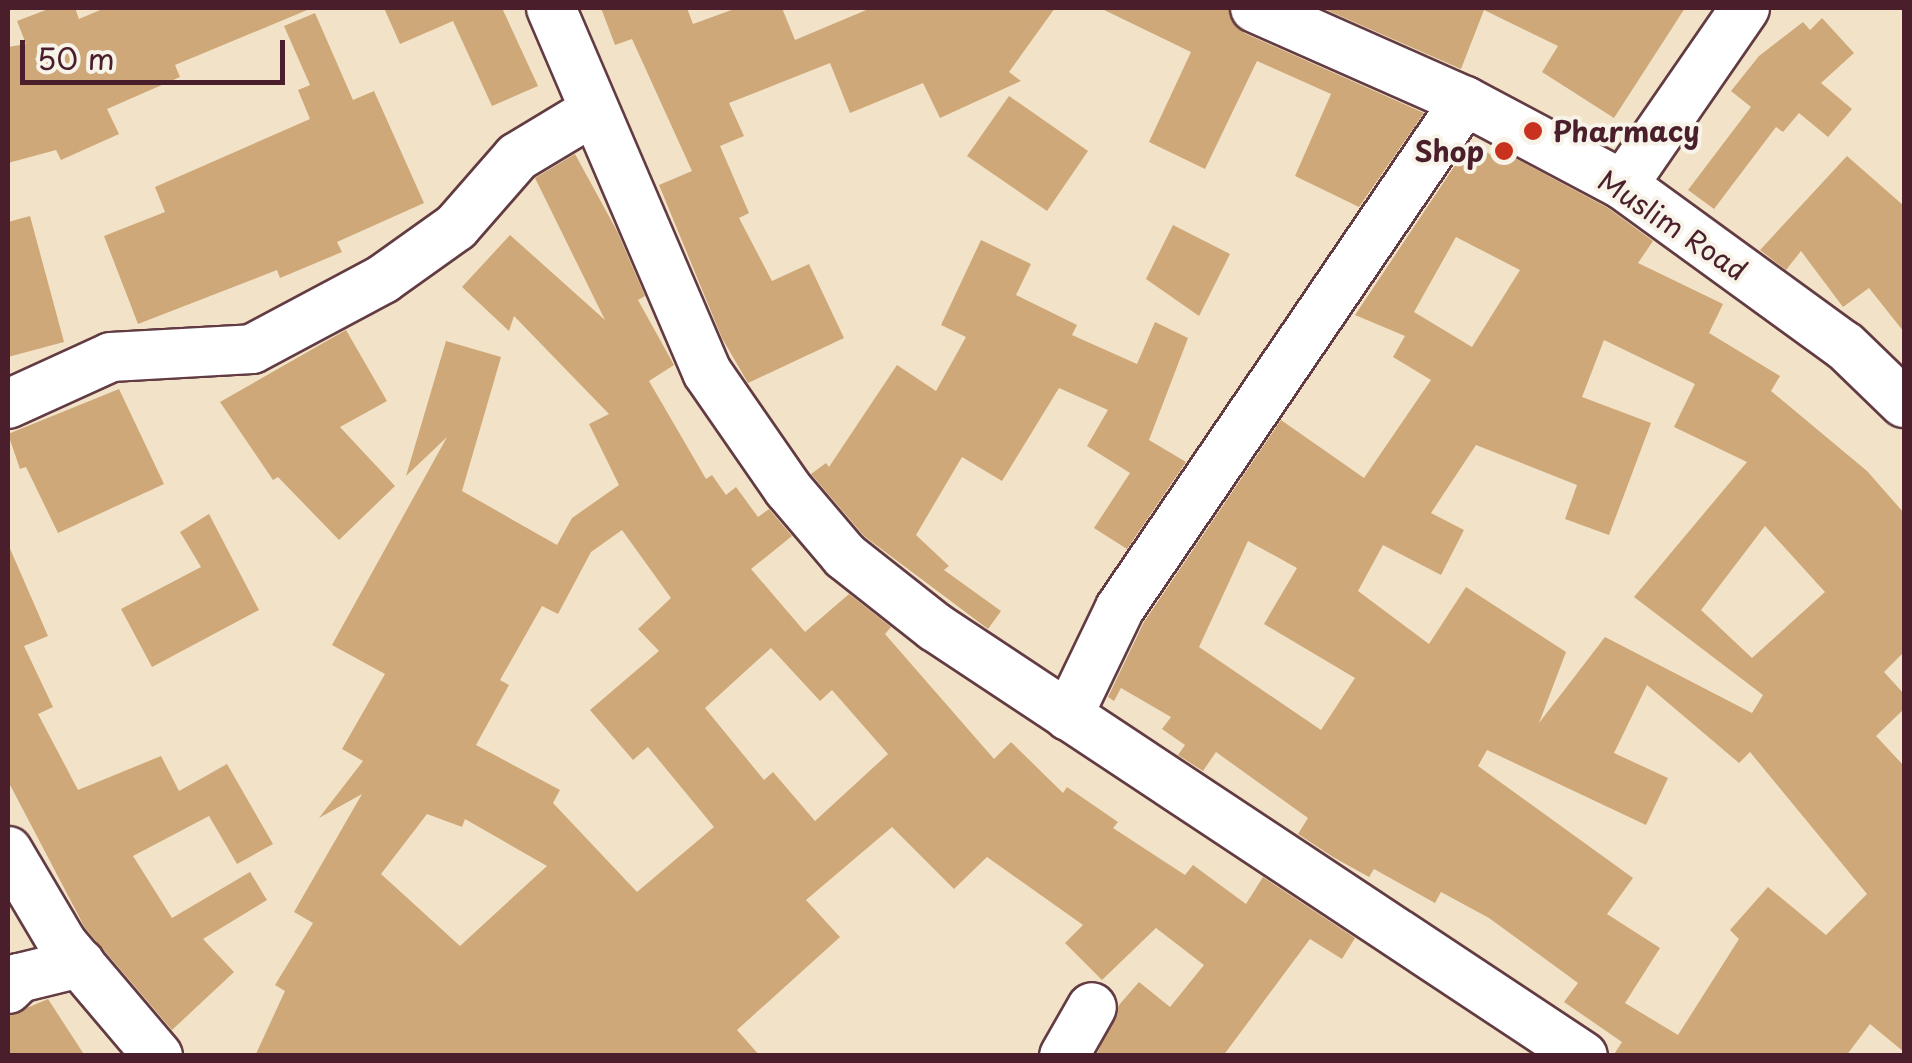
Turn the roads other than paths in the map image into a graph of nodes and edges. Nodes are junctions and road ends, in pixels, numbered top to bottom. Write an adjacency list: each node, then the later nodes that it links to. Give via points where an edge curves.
1 (551, 8): 5 (street)
2 (1255, 8): 4 (street, Muslim Road)
3 (1745, 8): 6 (street)
4 (1464, 101): 6 (street, Muslim Road); 9 (street, via 1120,608)
5 (592, 112): 8 (street, via 517,157 456,226 384,279 252,349 111,357); 9 (street, via 707,372 788,490 844,556)
6 (1623, 186): 7 (street, Muslim Road, via 1845,346)
7 (1904, 403)
8 (8, 404)
9 (1068, 716): 16 (street)
10 (8, 851): 11 (street)
11 (80, 963): 12 (street, via 19,978); 14 (street)
12 (8, 990)
13 (1092, 1008): 15 (street)
14 (158, 1056)
15 (1064, 1056)
16 (1583, 1056)

